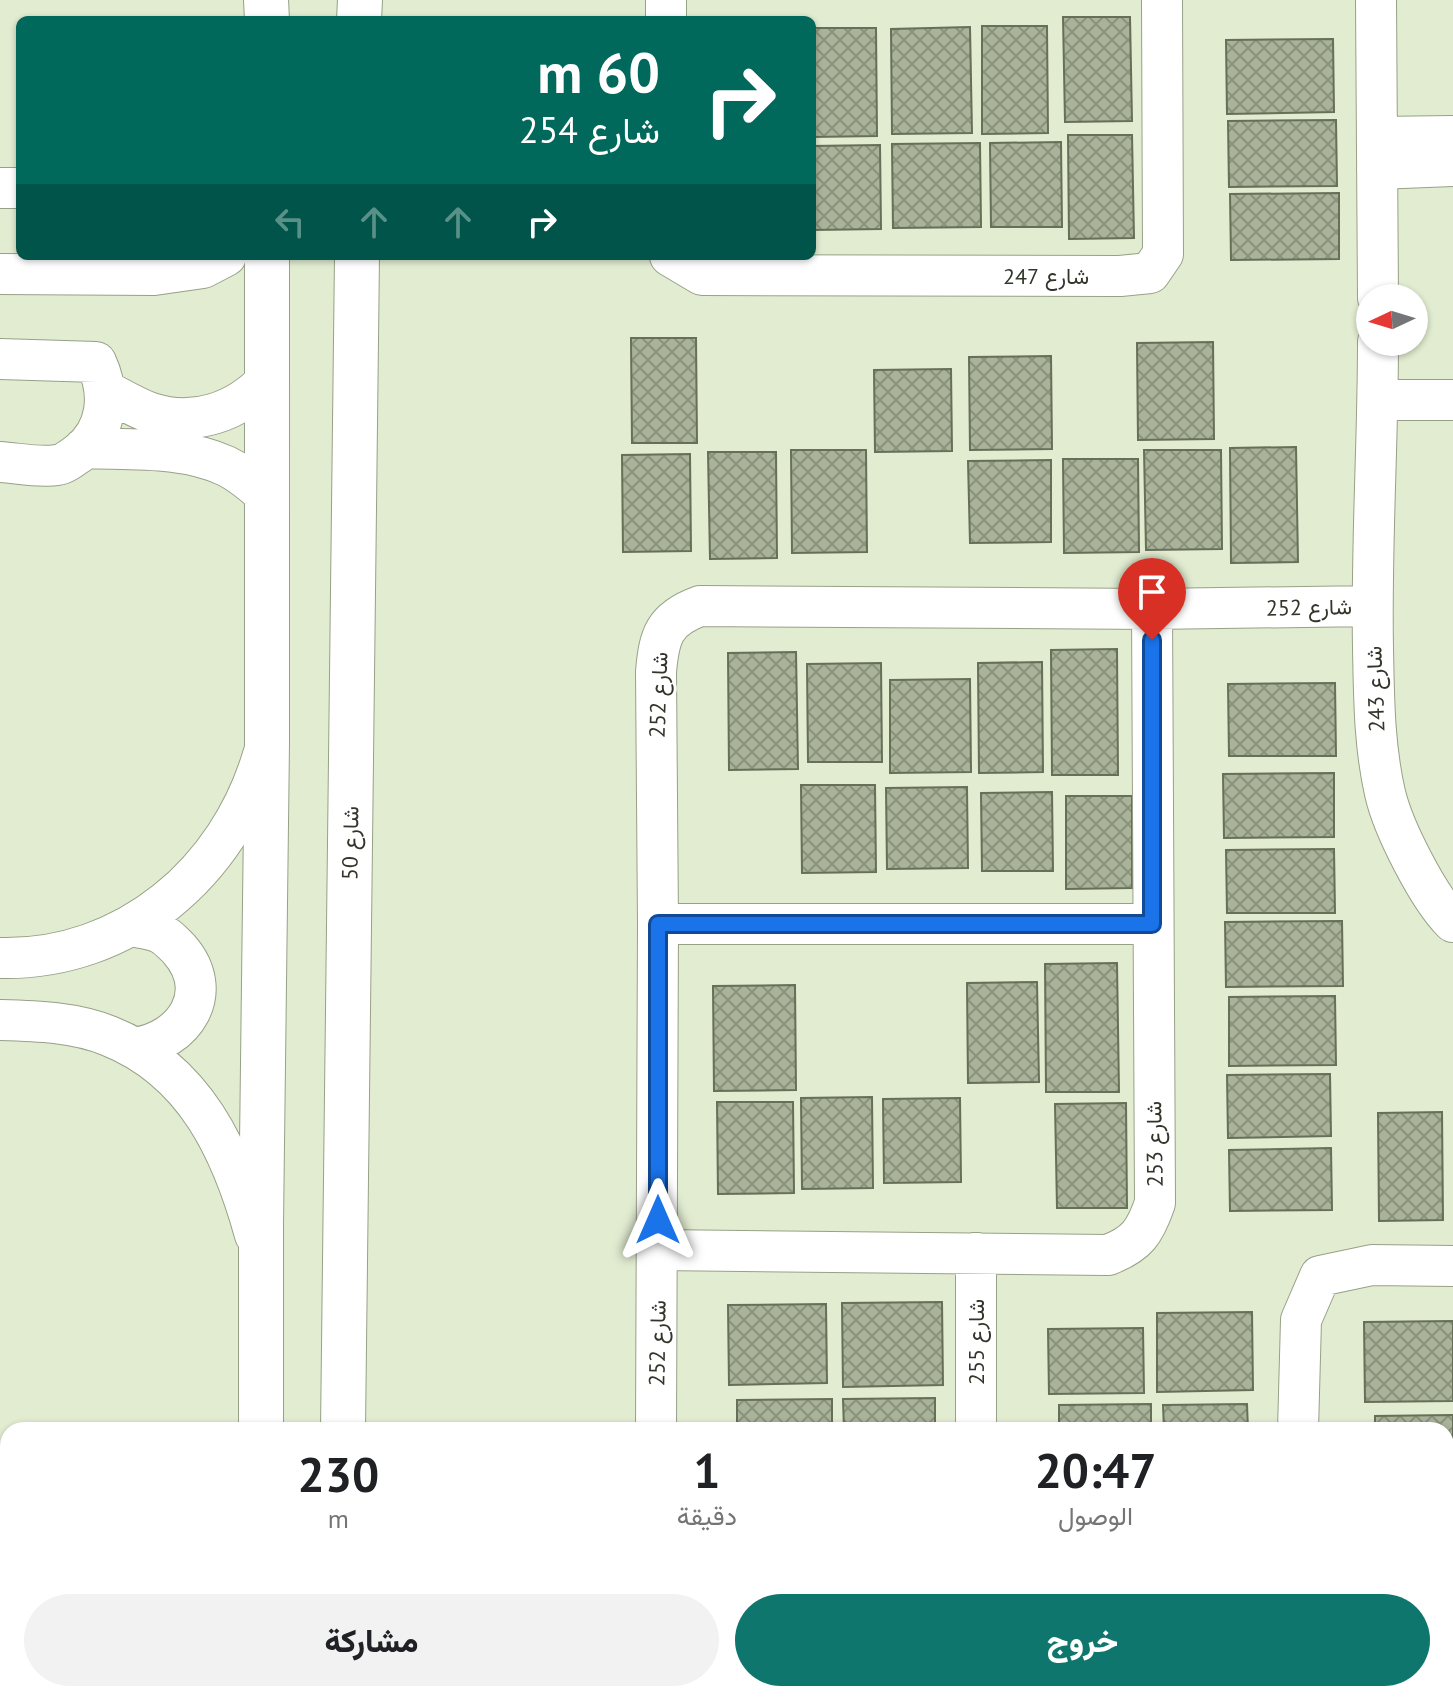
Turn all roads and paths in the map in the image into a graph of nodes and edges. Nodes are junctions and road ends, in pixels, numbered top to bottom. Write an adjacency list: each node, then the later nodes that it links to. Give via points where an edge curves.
1 (1162, 0): 9 (street, شارع 247, via 1163,254 1150,273 702,275)
2 (1376, 0): 4 (street)
3 (1453, 136): 4 (street)
4 (1377, 153): 5 (street); 12 (street)
5 (1453, 166)
6 (218, 260): 10 (street, via 203,268 154,275)
7 (267, 260): 15 (main road)
8 (357, 260): 37 (main road, شارع 50)
9 (677, 260)
10 (129, 265): 11 (street)
11 (0, 274)
12 (1378, 284)
13 (1378, 356): 17 (street, شارع 243)
14 (0, 359): 16 (street, via 96,362)
15 (267, 380): 16 (street, via 225,412 190,419 152,413); 21 (main road)
16 (106, 391): 19 (street, via 102,421)
17 (1378, 400): 18 (street); 22 (street, شارع 243)
18 (1453, 400)
19 (84, 448): 20 (street, via 57,465); 21 (street, via 181,453 223,465)
20 (0, 462)
21 (266, 495): 24 (main road)
22 (1372, 606): 23 (street, شارع 252); 25 (street, شارع 243, via 1375,734 1386,796 1404,842)
23 (1152, 609): 26 (street, شارع 252, via 700,606 681,613 666,627 658,645 656,672); 27 (street, شارع 253)
24 (267, 743): 28 (street, via 250,793 218,849 192,879); 34 (main road)
25 (1453, 922)
26 (658, 924): 27 (street); 32 (street, شارع 252)
27 (1152, 924): 33 (street, شارع 253, via 1155,1203 1149,1222 1127,1248 1108,1255)
28 (130, 926): 29 (street, via 56,953); 31 (street, via 171,940 196,978 193,1008 182,1026 150,1046)
29 (0, 958)
30 (0, 1020): 31 (street, via 46,1021 106,1034)
31 (134, 1048): 34 (street, via 186,1088 208,1118 241,1184)
32 (658, 1250): 33 (street, شارع 253); 38 (street, شارع 252)
33 (976, 1253): 39 (street, شارع 255)
34 (261, 1255): 36 (main road)
35 (1453, 1266): 40 (street, via 1372,1265 1320,1276 1301,1320)
36 (261, 1422)
37 (343, 1422)
38 (656, 1422)
39 (976, 1422)
40 (1298, 1422)

